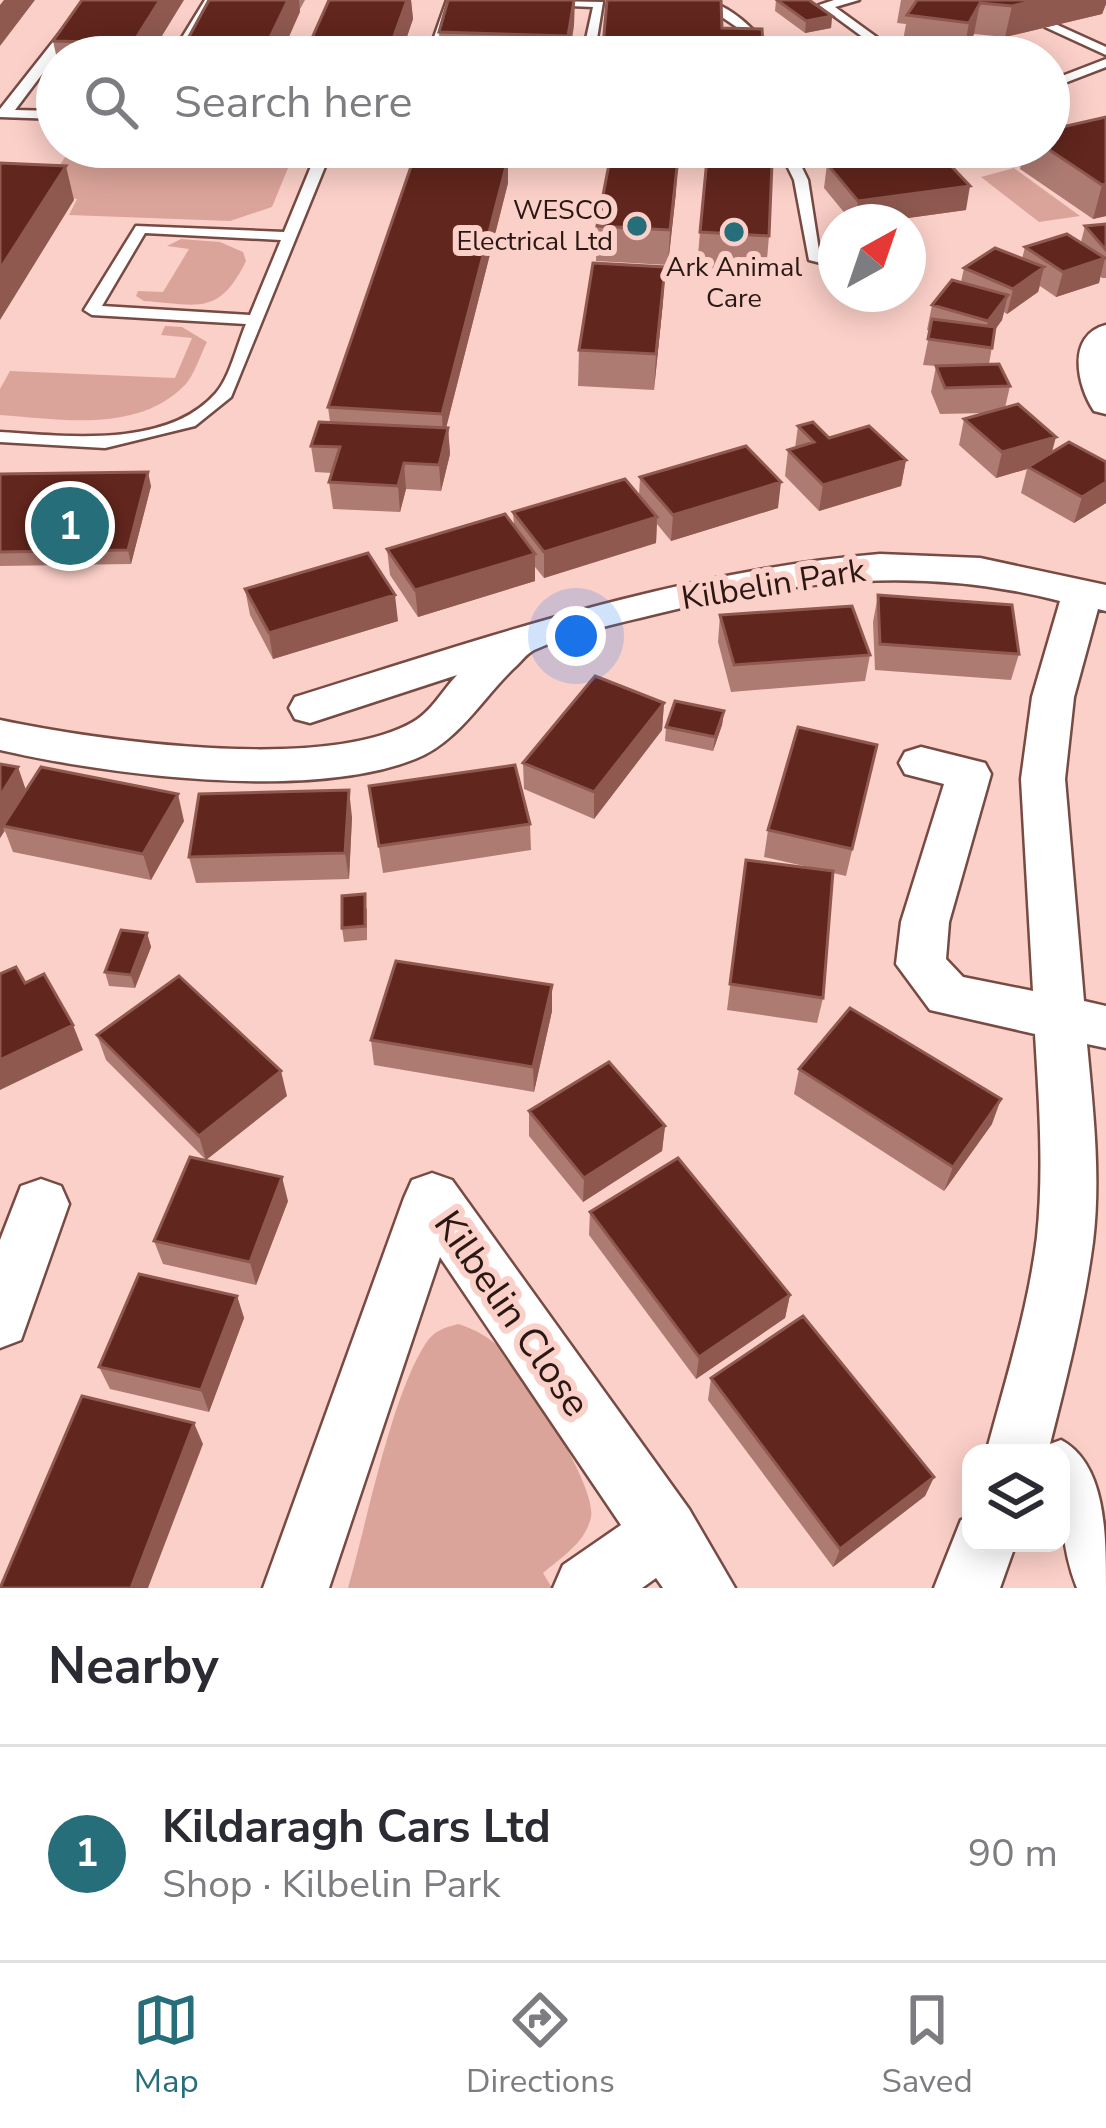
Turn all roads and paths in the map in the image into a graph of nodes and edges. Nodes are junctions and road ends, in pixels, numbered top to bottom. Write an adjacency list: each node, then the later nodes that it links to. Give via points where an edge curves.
1 (92, 0): 10 (lane)
2 (211, 0): 11 (lane)
3 (453, 0): 12 (lane)
4 (505, 0): 13 (lane, via 599,4)
5 (703, 0): 8 (lane)
6 (854, 0): 15 (lane, via 825,5)
7 (707, 16): 8 (lane)
8 (728, 16): 14 (lane)
9 (1049, 25): 16 (lane)
10 (64, 36)
11 (189, 36)
12 (440, 36)
13 (592, 36)
14 (749, 36)
15 (869, 36)
16 (1106, 51)
17 (1104, 66): 19 (lane)
18 (36, 71): 20 (lane)
19 (1070, 78)
20 (3, 113): 21 (lane)
21 (36, 115)
22 (317, 168): 24 (lane)
23 (795, 168): 25 (lane)
24 (288, 236): 26 (lane); 26 (lane, via 141,229 92,310)
25 (816, 260)
26 (253, 320): 29 (lane, via 225,394 189,423 106,443)
27 (1106, 335): 28 (street, via 1092,367)
28 (1106, 404)
29 (0, 436)
30 (1094, 596): 31 (street, Kilbelin Park, via 966,568 812,571 665,599); 35 (street, via 1053,697 1042,779)
31 (515, 645): 32 (street, Kilbelin Park); 33 (street, Kilbelin Park, via 434,731 382,755 218,763)
32 (310, 708)
33 (0, 734)
34 (921, 763): 35 (street, via 969,774 921,964 948,995)
35 (1056, 1016): 36 (street); 39 (street, via 1067,1121 1065,1237)
36 (1106, 1028)
37 (41, 1204): 38 (street)
38 (0, 1320)
39 (1031, 1440)
40 (1070, 1485): 43 (street)
41 (666, 1532): 44 (street, Kilbelin Close, via 432,1198); 45 (street); 46 (street, Kilbelin Close)
42 (981, 1552): 47 (street)
43 (1106, 1579)
44 (296, 1588)
45 (586, 1588)
46 (702, 1588)
47 (967, 1588)

